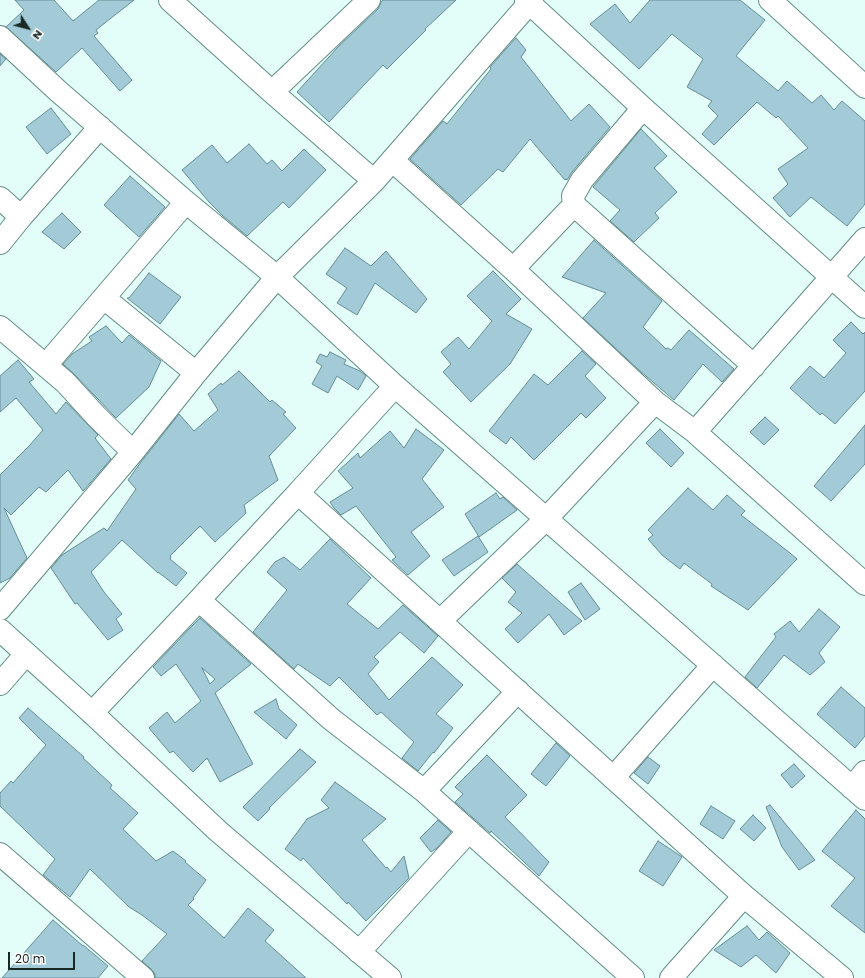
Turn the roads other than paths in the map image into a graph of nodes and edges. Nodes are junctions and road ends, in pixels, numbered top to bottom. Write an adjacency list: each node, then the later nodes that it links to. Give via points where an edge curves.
1 (170, 0): 7 (street)
2 (369, 0): 7 (street)
3 (770, 0): 6 (street)
4 (529, 1): 8 (street); 10 (street)
5 (0, 37): 9 (street)
6 (865, 87)
7 (272, 92): 11 (street)
8 (643, 108): 14 (street, via 582,180 573,196); 20 (street)
9 (100, 127): 13 (street); 15 (street)
10 (392, 160): 11 (street); 18 (street)
11 (374, 181): 19 (street)
12 (0, 198): 15 (street)
13 (186, 202): 19 (street); 21 (street)
14 (574, 205): 18 (street); 25 (street)
15 (21, 217): 17 (street)
16 (865, 239): 20 (street)
17 (0, 243)
18 (513, 270): 28 (street)
19 (277, 277): 26 (street); 27 (street)
20 (831, 278): 22 (street); 25 (street)
21 (104, 298): 24 (street); 26 (street)
22 (865, 307)
23 (1, 329): 24 (street)
24 (46, 365): 30 (street)
25 (754, 366): 29 (street)
26 (196, 373): 30 (street)
27 (395, 386): 31 (street); 32 (street)
28 (655, 402): 29 (street); 32 (street)
29 (695, 432): 33 (street)
30 (133, 452): 35 (street)
31 (298, 493): 34 (street); 36 (street)
32 (546, 519): 36 (street); 39 (street)
33 (865, 584)
34 (199, 600): 42 (street); 45 (street, via 331,719)
35 (0, 609)
36 (440, 621): 41 (street)
37 (0, 630): 38 (street)
38 (26, 654): 40 (street); 42 (street)
39 (712, 665): 43 (street); 44 (street)
40 (0, 684)
41 (518, 691): 43 (street); 45 (street)
42 (92, 713): 49 (street, via 218,831)
43 (613, 778): 48 (street)
44 (861, 786)
45 (424, 790): 46 (street)
46 (469, 831): 49 (street); 52 (street)
47 (0, 854): 50 (street)
48 (744, 896): 53 (street); 54 (street)
49 (360, 952): 51 (street)
50 (143, 978)
51 (390, 978)
52 (633, 978)
53 (671, 978)
54 (842, 978)

